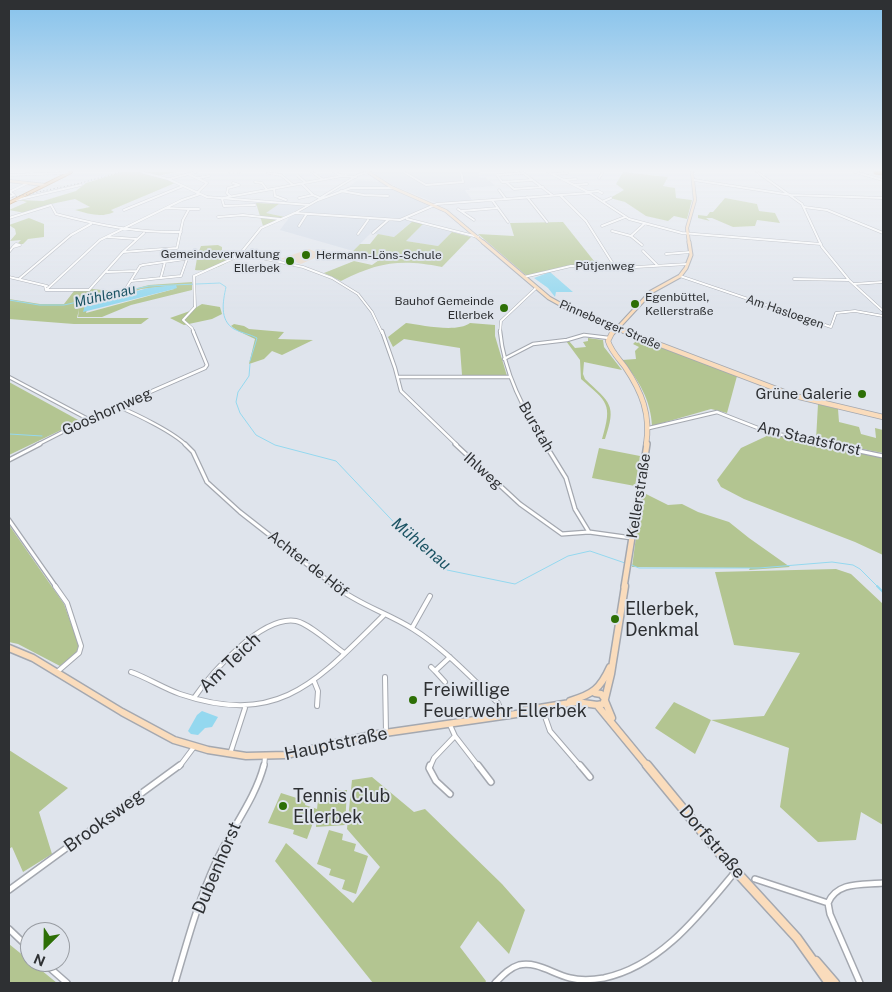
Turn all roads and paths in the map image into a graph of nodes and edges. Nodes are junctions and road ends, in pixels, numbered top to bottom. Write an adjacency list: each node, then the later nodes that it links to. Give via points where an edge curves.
1 (71, 218): 25 (street)
2 (145, 218): 28 (street)
3 (184, 218): 29 (street)
4 (274, 218): 17 (street)
5 (304, 218): 26 (street)
6 (358, 218): 18 (street)
7 (455, 218): 38 (main road, Pinneberger Straße)
8 (471, 218): 21 (street)
9 (505, 218): 22 (street)
10 (543, 218): 23 (street)
11 (583, 218): 54 (street)
12 (620, 218): 27 (street)
13 (632, 218): 24 (street)
14 (689, 218): 35 (main road)
15 (809, 218): 40 (street)
16 (847, 218): 33 (street)
17 (281, 219): 47 (street, via 260,229)
18 (369, 219): 20 (street); 34 (street)
19 (406, 219): 20 (street); 38 (street)
20 (388, 220): 32 (street)
21 (474, 220)
22 (508, 222)
23 (546, 222)
24 (645, 223): 35 (street); 36 (street)
25 (91, 224): 28 (street); 61 (street, via 68,235)
26 (299, 226)
27 (602, 226)
28 (121, 230): 31 (street); 37 (street)
29 (181, 232): 31 (street); 45 (street, via 178,246 174,249)
30 (612, 232): 36 (street)
31 (145, 233): 39 (street)
32 (373, 233)
33 (883, 233)
34 (358, 234)
35 (687, 235): 40 (street); 46 (main road)
36 (631, 236): 41 (street)
37 (105, 237): 39 (street); 66 (street)
38 (478, 237): 60 (main road, Pinneberger Straße)
39 (137, 239): 45 (street)
40 (821, 244): 63 (street)
41 (642, 245)
42 (13, 248): 44 (street)
43 (644, 251): 53 (street)
44 (9, 252)
45 (123, 252): 70 (street, via 92,288)
46 (691, 252): 48 (street); 52 (main road)
47 (240, 254): 49 (street); 78 (street, Ihlweg, via 318,272 358,294 375,319)
48 (666, 254)
49 (235, 256): 50 (street); 80 (street, Gooshornweg, via 196,274 195,307 183,320 192,328 207,366)
50 (187, 258): 51 (street); 59 (street, via 183,275)
51 (165, 262): 55 (street, via 143,265); 59 (street)
52 (688, 264): 53 (street, Pütjenweg); 57 (main road)
53 (657, 265): 54 (street, Pütjenweg)
54 (615, 267): 60 (street, Pütjenweg, via 571,266)
55 (137, 271): 56 (street); 64 (street)
56 (107, 272)
57 (680, 276): 73 (street, Am Hasloegen, via 831,327 836,313 855,311); 74 (main road, via 651,292)
58 (9, 277): 61 (street)
59 (161, 277): 64 (street)
60 (524, 277): 69 (main road, Pinneberger Straße)
61 (19, 279): 68 (street)
62 (794, 279): 63 (street)
63 (849, 280): 67 (street)
64 (131, 281): 71 (street)
65 (883, 282): 67 (street)
66 (52, 284): 68 (street); 70 (street)
67 (853, 284): 72 (street)
68 (45, 286): 70 (street)
69 (536, 288): 74 (main road, Pinneberger Straße, via 563,307); 76 (street, Burstah, via 501,321)
70 (46, 290)
71 (125, 290)
72 (883, 311)
73 (883, 316)
74 (617, 329): 75 (main road); 81 (main road, Pinneberger Straße, via 795,396)
75 (609, 338): 76 (street, via 584,335 542,342); 83 (main road, Kellerstraße, via 610,347 638,386)
76 (504, 359): 79 (street, Burstah)
77 (9, 377): 82 (street)
78 (399, 377): 79 (street); 87 (street, Ihlweg, via 402,391 520,504 562,534)
79 (510, 377): 87 (street, Burstah, via 522,406 566,478 575,509)
80 (119, 407): 82 (street, Gooshornweg); 90 (street, Achter de Höf, via 140,415 181,440 193,452 208,482 240,512 350,598)
81 (883, 417)
82 (88, 419): 85 (street, Gooshornweg)
83 (650, 428): 84 (street, Am Staatsforst, via 717,412 768,432); 88 (main road, Kellerstraße)
84 (883, 456)
85 (9, 460)
86 (9, 520): 98 (street, via 67,604 81,646 79,653)
87 (589, 532): 88 (street)
88 (632, 538): 95 (main road, Kellerstraße)
89 (430, 596): 91 (street)
90 (384, 615): 91 (street, Achter de Höf); 93 (street)
91 (412, 628): 94 (street, Achter de Höf)
92 (9, 648): 98 (main road, Hauptstraße)
93 (344, 653): 101 (street); 104 (street, Am Teich, via 297,621 284,620 266,628 241,647 208,678)
94 (450, 657): 97 (street); 111 (street, Achter de Höf, via 498,703)
95 (612, 662): 103 (main road, Kellerstraße, via 606,678); 105 (main road, Kellerstraße)
96 (431, 667): 97 (street)
97 (435, 671): 102 (street)
98 (57, 672): 116 (main road, Hauptstraße, via 154,731)
99 (131, 672): 104 (street)
100 (385, 676): 114 (street)
101 (314, 681): 108 (street, via 318,691); 109 (street, via 293,694)
102 (446, 682)
103 (594, 694): 105 (main road, via 601,694); 106 (main road, Hauptstraße); 107 (main road, via 591,698)
104 (194, 698): 109 (street)
105 (605, 700): 107 (main road, via 603,704); 112 (main road, Dorfstraße)
106 (560, 704): 107 (main road, Hauptstraße); 110 (main road, Hauptstraße)
107 (596, 704): 112 (main road, Dorfstraße)
108 (317, 706)
109 (246, 708): 117 (street)
110 (540, 708): 111 (main road, Hauptstraße, via 533,712); 119 (street, via 550,731)
111 (503, 715): 113 (main road, Hauptstraße)
112 (614, 724): 122 (main road, Dorfstraße)
113 (450, 725): 114 (main road, Hauptstraße); 115 (street)
114 (386, 733): 118 (main road, Hauptstraße, via 295,753)
115 (455, 736): 120 (street); 121 (street, via 429,768 436,781)
116 (194, 747): 117 (main road, Hauptstraße); 125 (street, Brooksweg, via 182,765)
117 (230, 754): 118 (main road, Hauptstraße)
118 (265, 756): 132 (street, Dubenhorst, via 259,780 222,846)
119 (590, 777)
120 (491, 782)
121 (450, 794)
122 (736, 871): 129 (main road, Dorfstraße); 133 (street, via 692,921 645,962 632,969 585,980 525,964 514,965)
123 (755, 879): 126 (street)
124 (883, 883): 126 (street, via 836,890)
125 (9, 890)
126 (828, 903): 136 (street)
127 (9, 929): 128 (street)
128 (20, 939)
129 (812, 957): 134 (main road, Dorfstraße); 135 (main road, Dorfstraße)
130 (54, 972): 131 (street)
131 (67, 983)
132 (175, 983)
133 (494, 983)
134 (828, 983)
135 (835, 983)
136 (860, 983)

